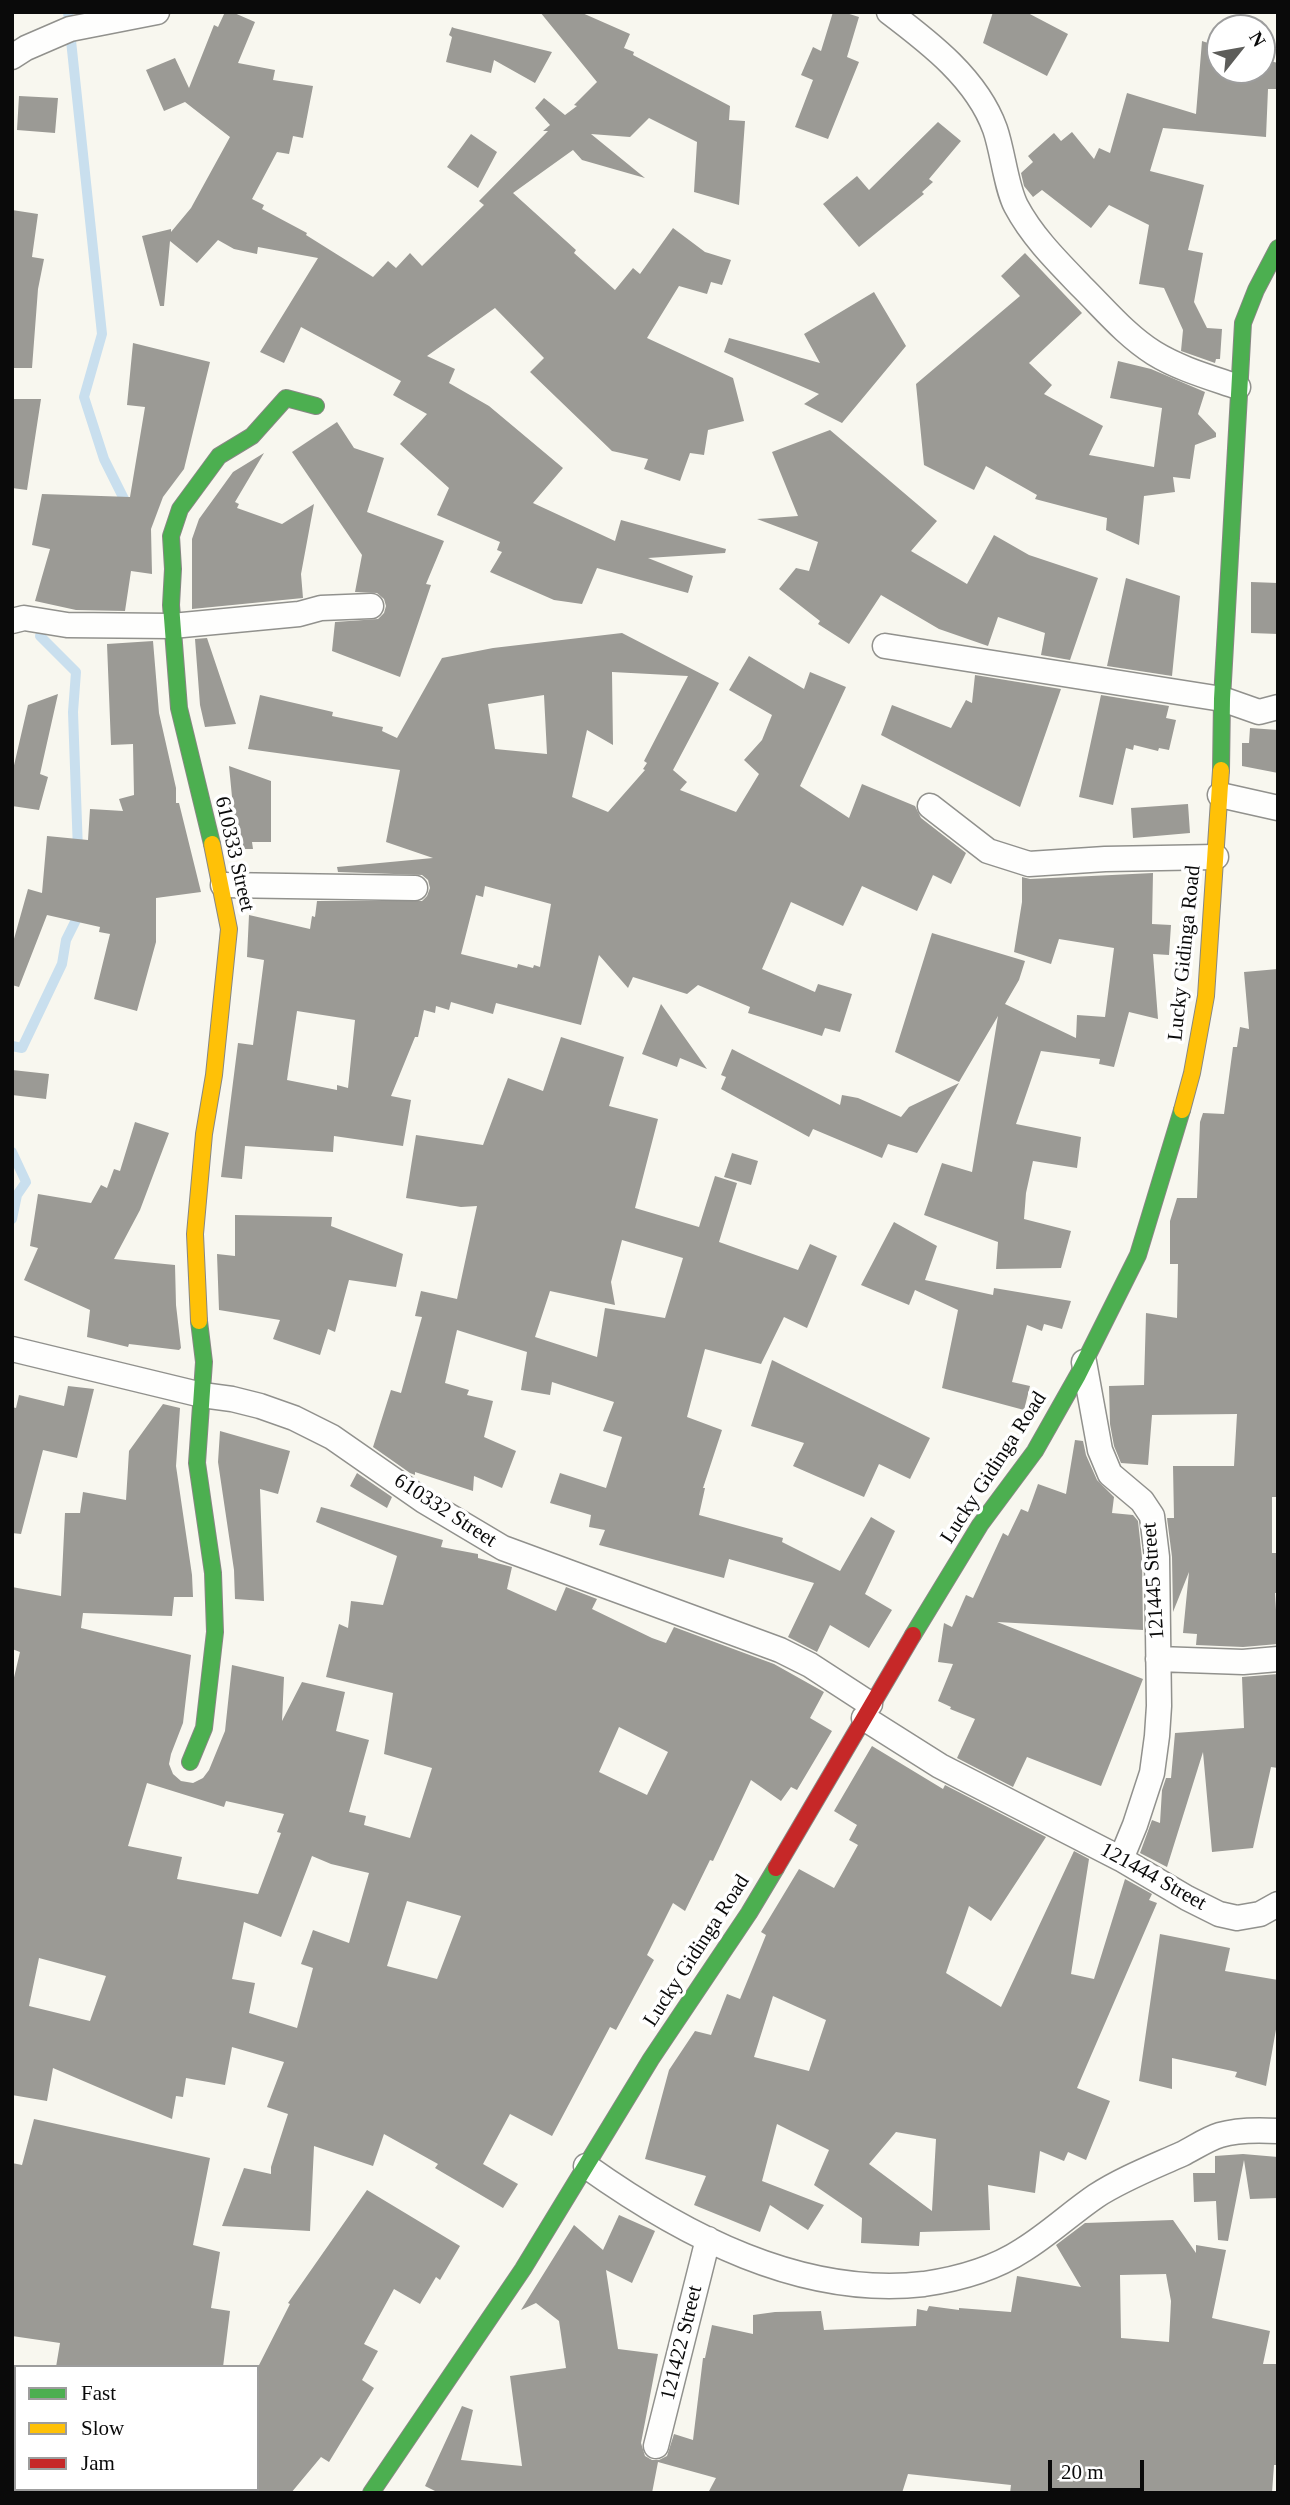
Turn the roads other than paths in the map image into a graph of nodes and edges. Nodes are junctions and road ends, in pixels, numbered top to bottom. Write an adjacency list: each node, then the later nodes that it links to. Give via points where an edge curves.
1 (157, 12): 3 (street, via 70,29)
2 (889, 12): 5 (street, via 966,80 984,103 1014,202 1029,229 1060,264 1120,327 1153,352)
3 (12, 57)
4 (1278, 248): 5 (street, Lucky Gidinga Road, via 1243,323)
5 (1238, 387): 11 (street, Lucky Gidinga Road)
6 (316, 406): 9 (street, 610333 Street, via 286,398 253,436 219,456 180,509 171,536)
7 (371, 606): 9 (street)
8 (12, 621): 9 (street)
9 (172, 626): 17 (street, 610333 Street, via 179,708)
10 (885, 646): 11 (street)
11 (1222, 699): 12 (street, via 1259,712); 13 (street, Lucky Gidinga Road)
12 (1278, 707)
13 (1220, 795): 15 (street); 16 (street, Lucky Gidinga Road)
14 (930, 806): 16 (street, via 988,851 1029,864)
15 (1278, 808)
16 (1216, 858): 20 (street, Lucky Gidinga Road, via 1206,996 1189,1084 1138,1255)
17 (223, 885): 18 (street); 21 (street, 610333 Street, via 229,929 195,1234)
18 (415, 887)
19 (12, 1349): 21 (street, 610332 Street)
20 (1084, 1362): 22 (street, 121445 Street, via 1100,1450 1110,1474 1142,1501 1152,1516); 24 (street, Lucky Gidinga Road, via 1035,1451 980,1525)
21 (202, 1395): 24 (street, 610332 Street, via 294,1418 503,1548 780,1650 810,1665); 25 (street, 610333 Street, via 197,1463 213,1573 215,1632 204,1728)
22 (1158, 1659): 23 (street, 121445 Street); 27 (street, via 1152,1773)
23 (1278, 1659)
24 (867, 1711): 26 (street, 610332 Street, via 940,1766); 30 (street, Lucky Gidinga Road, via 749,1913)
25 (190, 1762)
26 (1032, 1813): 27 (street, 121444 Street)
27 (1121, 1859): 28 (street, 121444 Street, via 1219,1913 1237,1918 1260,1914)
28 (1278, 1904)
29 (1278, 2131): 31 (street, via 1221,2134 1096,2196 1022,2251 947,2281 905,2286 821,2281)
30 (586, 2166): 31 (street, via 655,2212); 33 (street, Lucky Gidinga Road, via 523,2269)
31 (708, 2239): 32 (street, 121422 Street)
32 (656, 2446)
33 (371, 2493)

